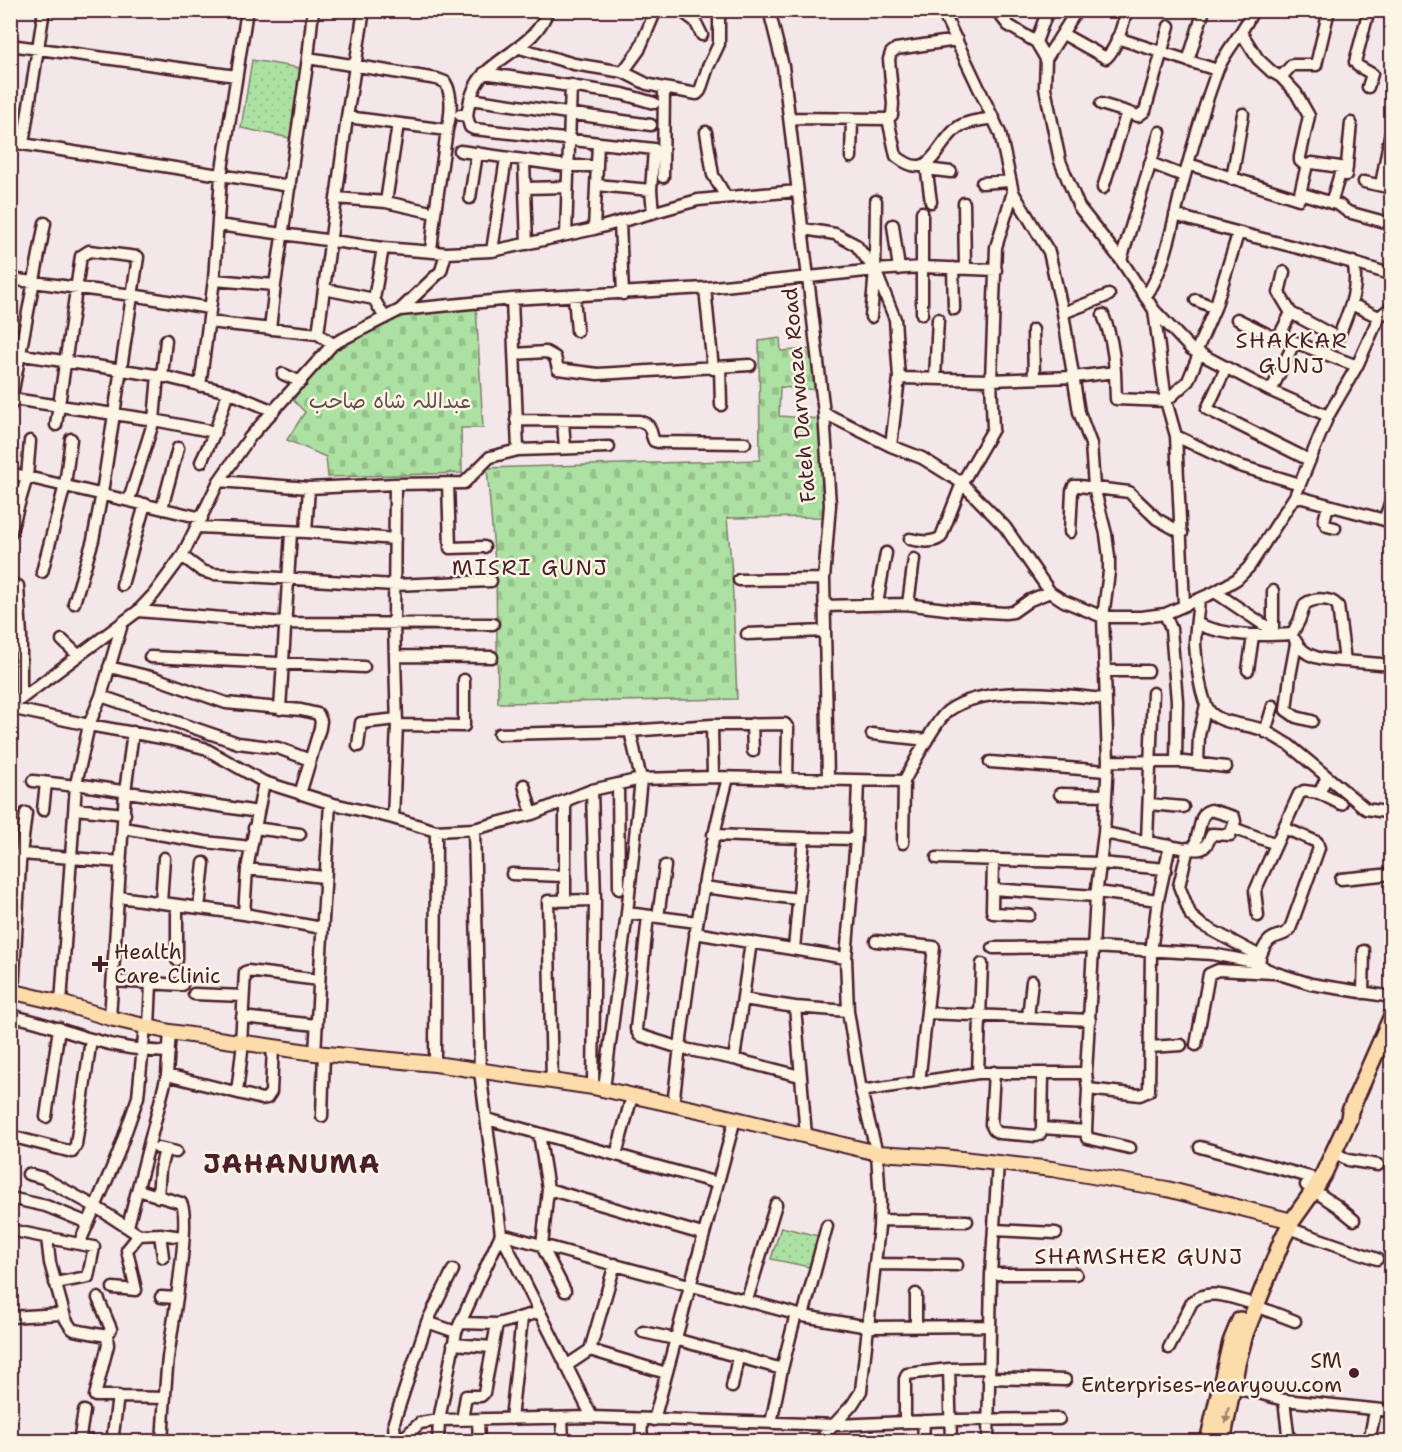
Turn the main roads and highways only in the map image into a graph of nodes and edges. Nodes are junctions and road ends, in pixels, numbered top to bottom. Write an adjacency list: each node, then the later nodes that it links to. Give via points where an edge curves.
1 (12, 991): 5 (main road, via 170,1032 598,1088 877,1153 1052,1169 1167,1189)
2 (1392, 1016): 3 (highway)
3 (1350, 1111): 4 (highway, via 1334,1152); 4 (highway, via 1341,1118)
4 (1310, 1184): 5 (highway)
5 (1287, 1222): 6 (highway, via 1232,1342)
6 (1227, 1388): 7 (highway); 8 (highway, one-way to 8)
7 (1208, 1442)
8 (1222, 1442)

